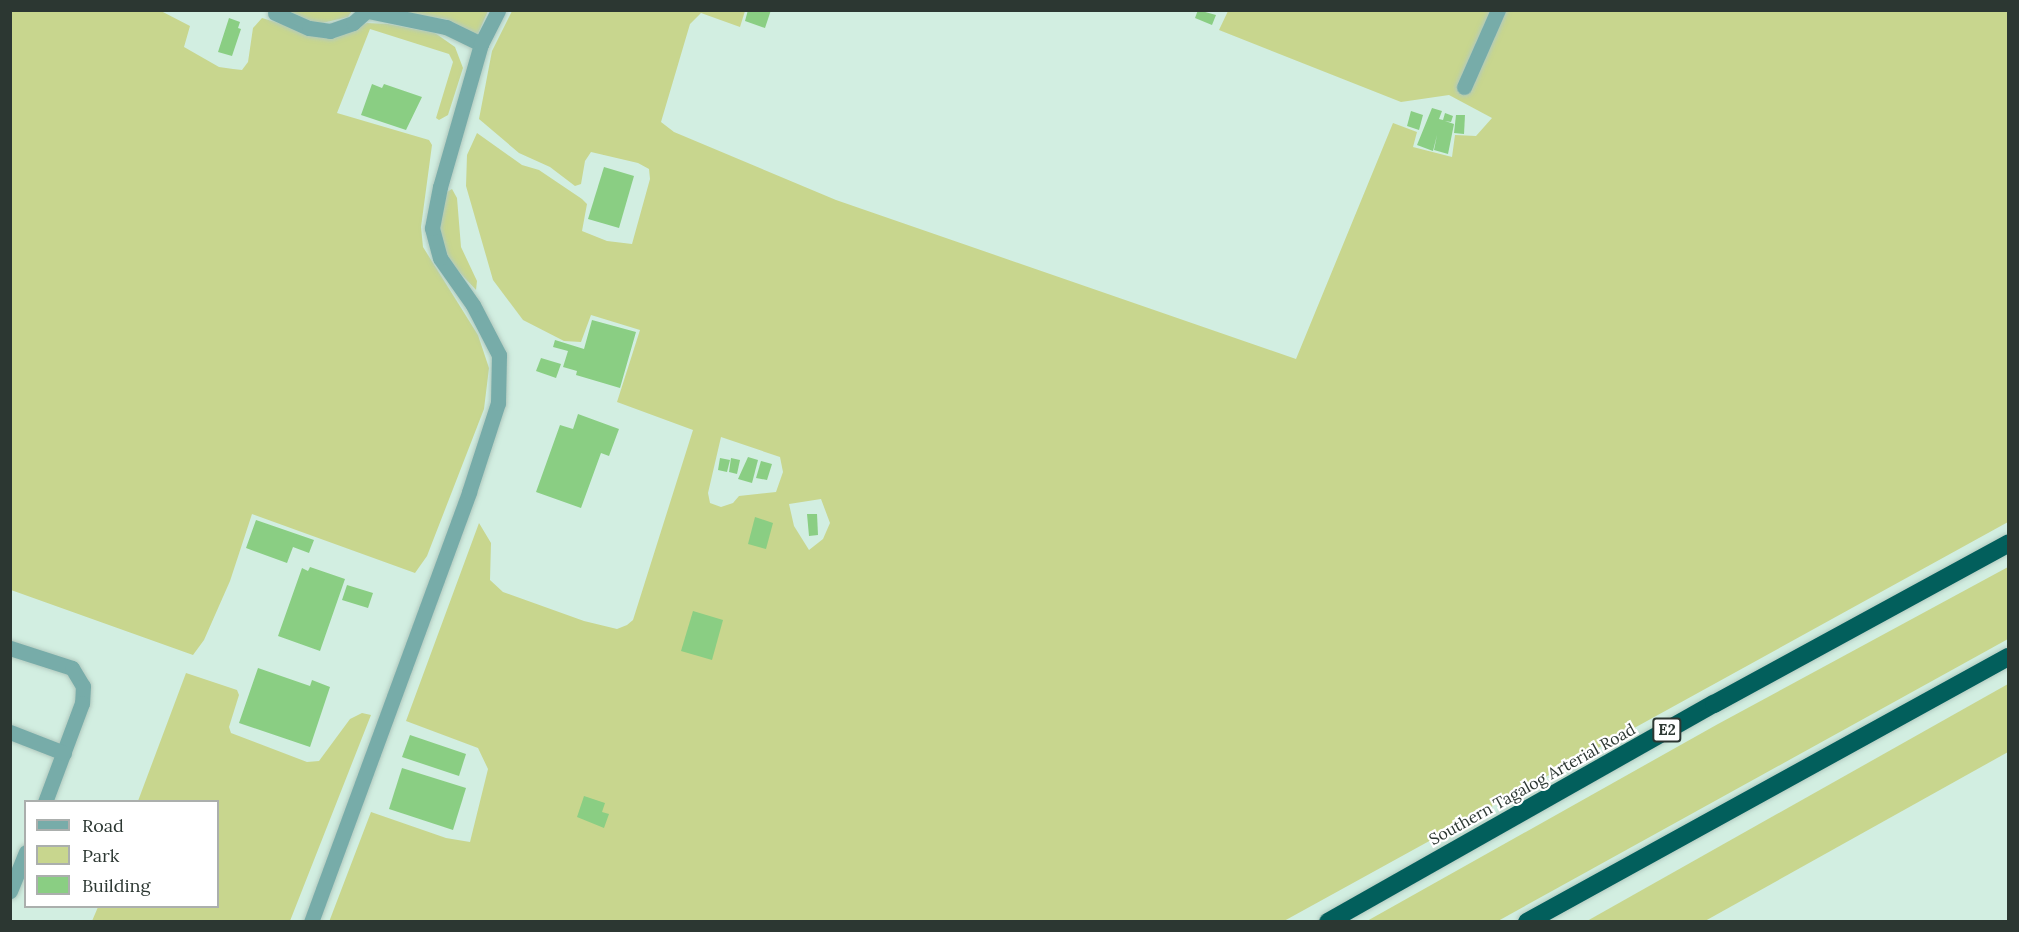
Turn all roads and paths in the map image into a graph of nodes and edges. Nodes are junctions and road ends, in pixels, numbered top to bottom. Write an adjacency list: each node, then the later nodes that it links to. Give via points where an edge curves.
1 (498, 10): 5 (street)
2 (1498, 10): 6 (street)
3 (363, 12): 4 (street, via 353,23 330,31 309,28); 5 (street, via 422,20)
4 (276, 13)
5 (481, 44): 15 (street, via 432,228 440,258 473,305 499,355 498,403 470,492)
6 (1464, 87)
7 (2008, 544): 16 (highway, Southern Tagalog Arterial Road / E2)
8 (10, 648): 11 (street, via 72,668 82,686 82,704)
9 (2008, 657): 17 (highway)
10 (10, 732): 11 (street)
11 (64, 753): 12 (street)
12 (45, 800)
13 (24, 857): 14 (street)
14 (11, 890)
15 (310, 921)
16 (1328, 921)
17 (1527, 921)

